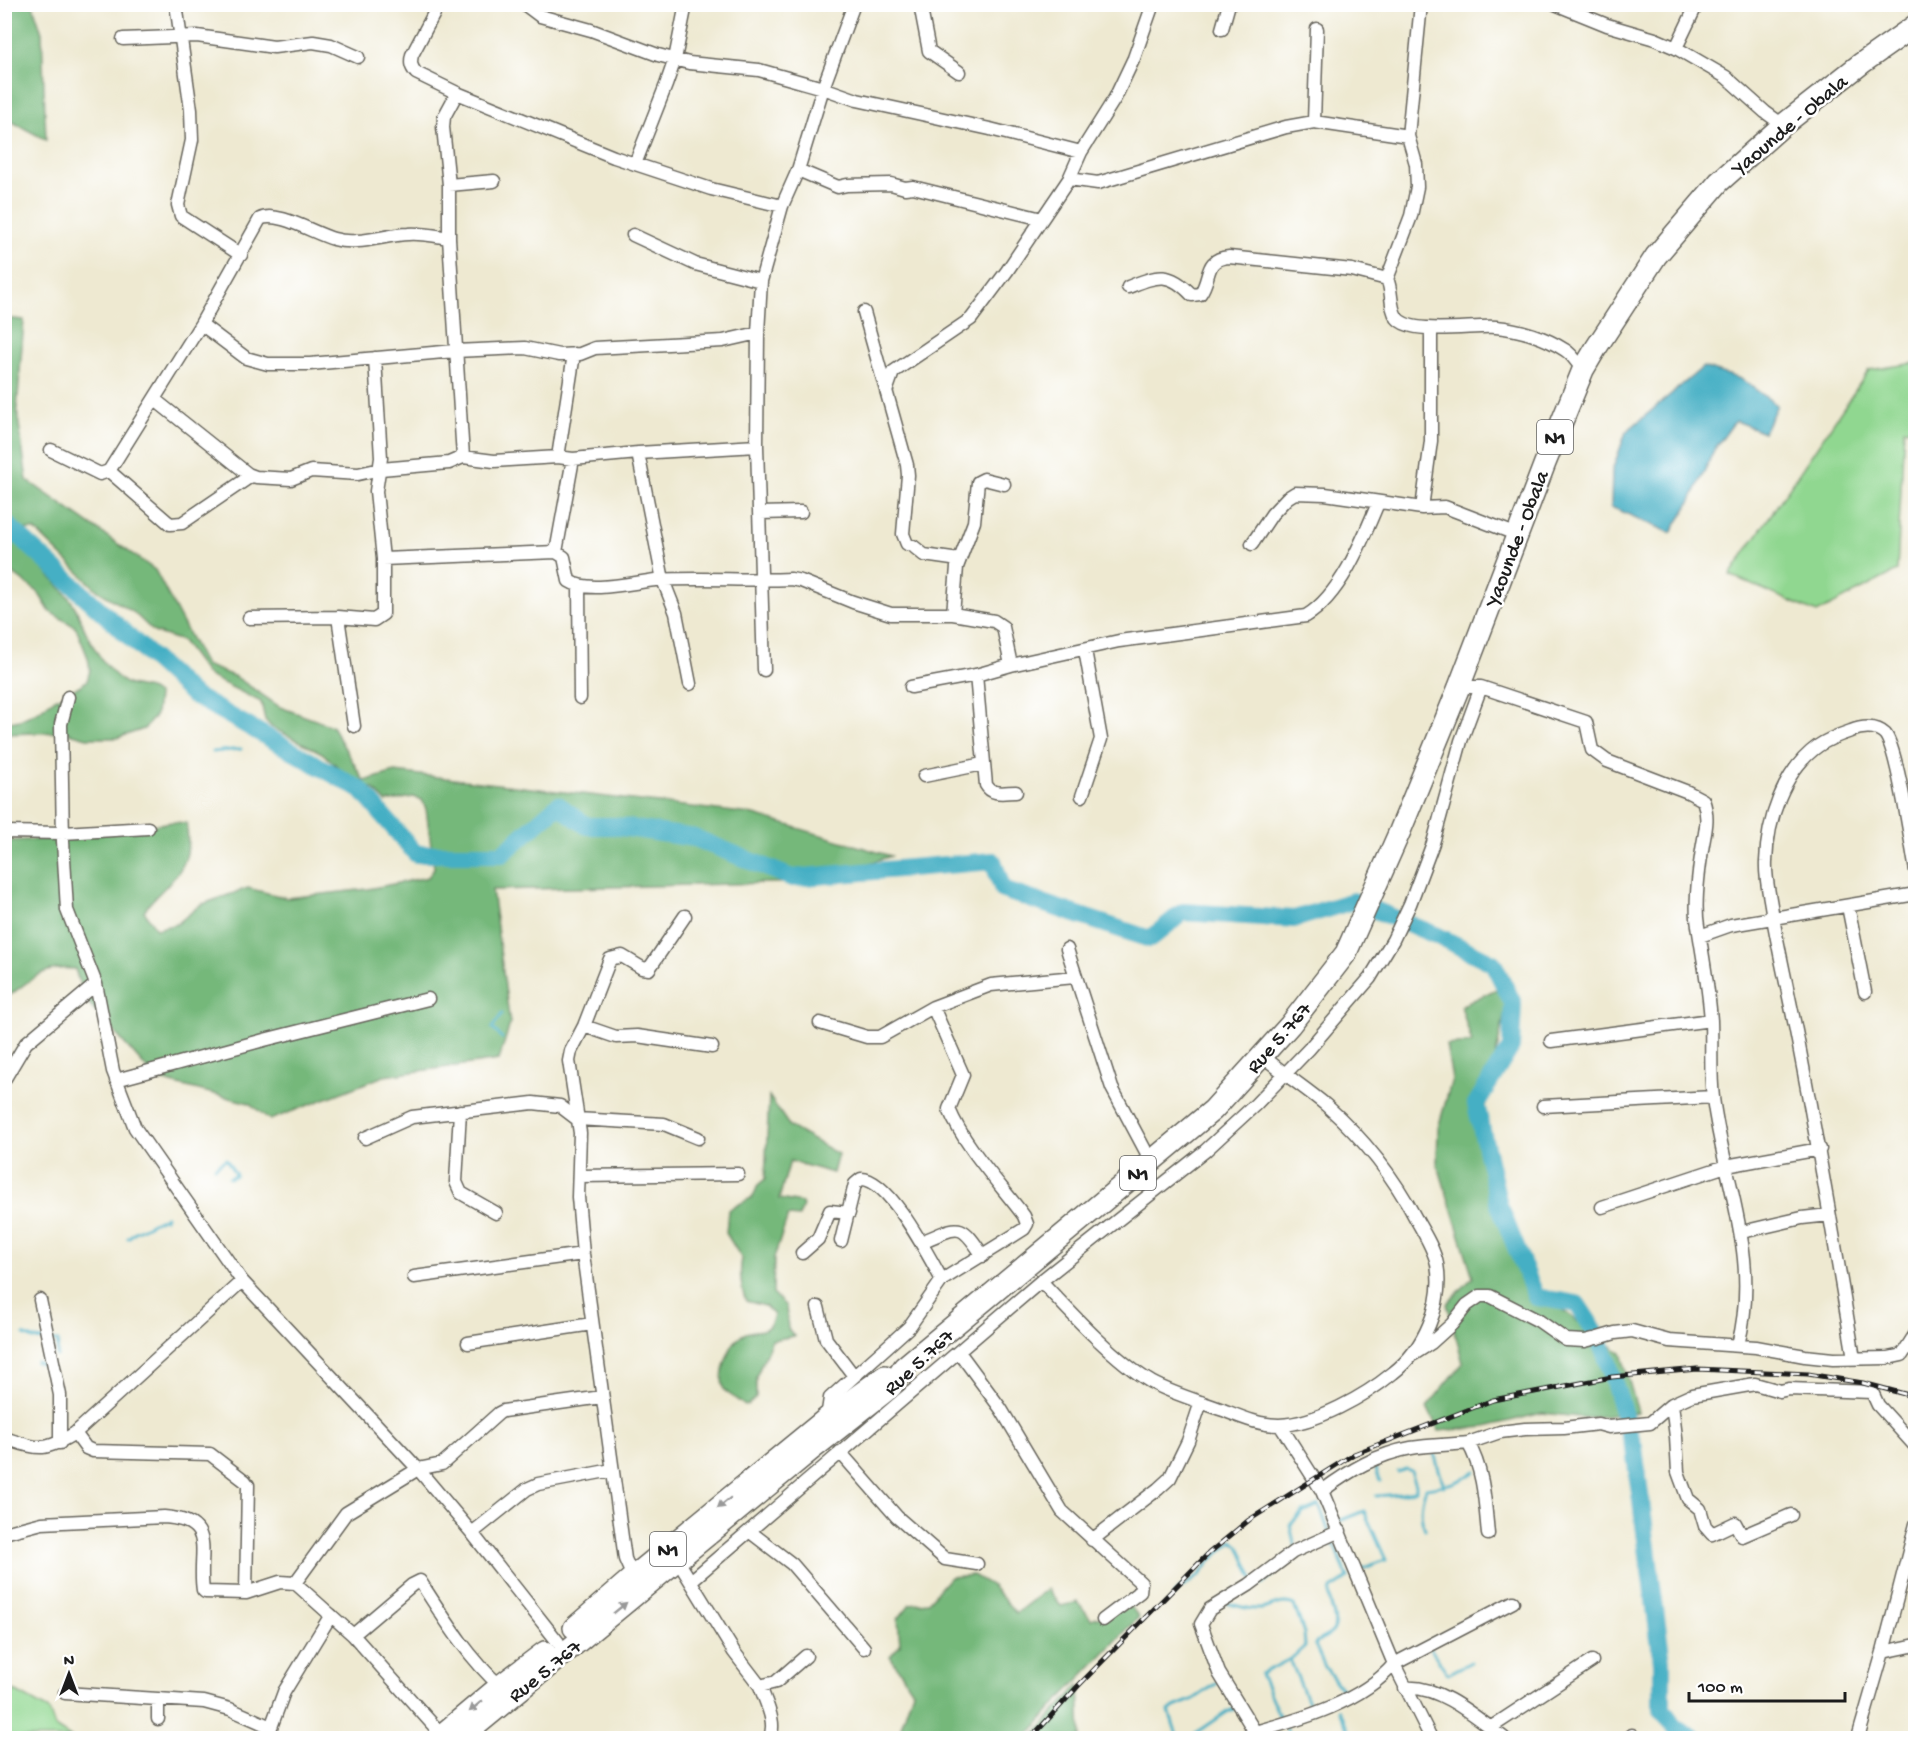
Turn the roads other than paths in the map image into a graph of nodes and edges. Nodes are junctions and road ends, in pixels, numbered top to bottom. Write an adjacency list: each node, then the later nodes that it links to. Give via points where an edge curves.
1 (176, 4): 15 (street)
2 (439, 4): 22 (street, via 411,61 412,68)
3 (524, 4): 19 (street, via 540,16)
4 (686, 4): 19 (street)
5 (854, 4): 21 (street)
6 (920, 4): 20 (street, via 929,51)
7 (1153, 4): 26 (street, via 1115,98)
8 (1229, 4): 13 (street)
9 (1421, 4): 25 (street)
10 (1556, 4): 17 (street)
11 (1697, 4): 17 (street)
12 (1916, 25): 24 (highway, Yaounde - Obala / N1)
13 (1222, 29)
14 (1317, 29): 23 (street)
15 (181, 36): 16 (street); 18 (street, via 274,47 313,42); 36 (street, via 192,140 178,210 181,216)
16 (123, 39)
17 (1676, 48): 24 (street, via 1726,77)
18 (358, 57)
19 (675, 59): 21 (street, via 759,70); 27 (street)
20 (959, 72)
21 (823, 88): 26 (street, via 857,100); 28 (street)
22 (457, 93): 27 (street); 31 (street, via 443,127)
23 (1314, 122): 25 (street); 29 (street, via 1098,183)
24 (1783, 125): 47 (highway, Yaounde - Obala / N1, via 1719,182 1656,256)
25 (1408, 136): 37 (street, via 1416,164 1417,187 1411,216)
26 (1081, 152): 29 (street)
27 (635, 164): 32 (street)
28 (798, 170): 32 (street); 33 (street, via 838,187 913,187)
29 (1069, 179): 33 (street)
30 (494, 181): 31 (street)
31 (449, 185): 35 (street)
32 (782, 207): 38 (street)
33 (1042, 219): 48 (street, via 971,319 893,372)
34 (633, 235): 38 (street, via 695,264)
35 (449, 238): 36 (street, via 409,234 336,240 267,216 260,219); 44 (street)
36 (241, 255): 41 (street)
37 (1387, 279): 39 (street, via 1353,270 1229,257 1212,262 1200,294 1192,295 1180,283 1157,276); 42 (street, via 1398,320)
38 (761, 281): 43 (street)
39 (1128, 287)
40 (864, 312): 48 (street)
41 (201, 324): 46 (street, via 246,358 268,364); 49 (street)
42 (1431, 329): 47 (street, via 1517,330 1568,351); 61 (street, via 1431,441)
43 (758, 333): 45 (street, via 723,341 615,346); 50 (street)
44 (455, 351): 45 (street, via 525,348); 46 (street); 53 (street)
45 (574, 354): 54 (street)
46 (375, 358): 56 (street)
47 (1583, 370): 64 (highway, Yaounde - Obala / N1)
48 (887, 389): 68 (street, via 908,475 904,539 924,555)
49 (154, 399): 57 (street); 58 (street)
50 (757, 446): 52 (street); 63 (street)
51 (51, 450): 57 (street, via 100,474)
52 (638, 453): 55 (street); 69 (street)
53 (463, 457): 54 (street, via 494,461); 56 (street, via 449,463)
54 (558, 457): 55 (street)
55 (573, 459): 66 (street)
56 (381, 469): 58 (street, via 358,474 311,471 291,479); 67 (street, via 376,491)
57 (109, 471): 58 (street, via 170,524 182,524)
58 (251, 476)
59 (1004, 484): 68 (street, via 984,479 978,482 974,522)
60 (1378, 502): 61 (street); 65 (street, via 1295,493 1272,513); 75 (street, via 1340,579 1306,616 1143,637)
61 (1422, 508): 64 (street, via 1445,507)
62 (801, 512): 63 (street)
63 (760, 513): 70 (street)
64 (1518, 535): 81 (highway, Yaounde - Obala / N1)
65 (1252, 544)
66 (553, 554): 67 (street); 71 (street, via 564,557 569,581)
67 (383, 559): 73 (street, via 383,614 375,620)
68 (959, 560): 72 (street)
69 (663, 580): 70 (street); 71 (street); 79 (street, via 676,613)
70 (762, 580): 72 (street, via 801,581 891,614); 77 (street)
71 (579, 586): 84 (street)
72 (952, 614): 76 (street, via 999,623)
73 (338, 617): 74 (street); 85 (street)
74 (249, 618)
75 (1085, 650): 76 (street); 89 (street, via 1101,739)
76 (1011, 665): 78 (street)
77 (764, 670)
78 (975, 675): 80 (street); 86 (street)
79 (690, 684)
80 (911, 687)
81 (1459, 687): 82 (street); 100 (highway, Yaounde - Obala / N1)
82 (1481, 687): 98 (street, via 1586,722 1592,750 1607,761 1703,800 1707,820 1696,912); 112 (street, via 1461,741 1433,843 1393,940 1370,978)
83 (68, 697): 92 (street, via 61,724)
84 (580, 698)
85 (354, 726)
86 (983, 764): 87 (street); 88 (street, via 988,789 995,793)
87 (924, 776)
88 (1016, 792)
89 (1082, 796)
90 (147, 828): 92 (street)
91 (4, 832): 92 (street)
92 (63, 832): 102 (street, via 67,910)
93 (1916, 871): 97 (street, via 1890,743 1876,729 1855,730 1816,748 1784,789 1774,815 1765,864)
94 (1916, 894): 95 (street)
95 (1848, 906): 97 (street); 103 (street)
96 (685, 916): 108 (street, via 648,969 622,956 610,959)
97 (1774, 919): 98 (street, via 1731,925); 121 (street)
98 (1700, 936): 106 (street)
99 (1066, 949): 101 (street)
100 (1346, 953): 111 (highway, Rue 5.767 / N1)
101 (1075, 977): 105 (street, via 991,985); 122 (street, via 1112,1088)
102 (96, 984): 113 (street, via 26,1043); 114 (street)
103 (1865, 992)
104 (428, 999): 114 (street)
105 (933, 1007): 107 (street, via 880,1037); 135 (street, via 963,1075 949,1109 953,1119 1027,1220 1024,1229)
106 (1711, 1020): 109 (street); 115 (street)
107 (820, 1023)
108 (584, 1026): 110 (street, via 616,1037 637,1036); 118 (street, via 569,1061)
109 (1551, 1041)
110 (712, 1047)
111 (1263, 1056): 112 (street); 122 (highway, Rue 5.767 / N1, via 1213,1110)
112 (1284, 1074): 139 (street, via 1204,1151); 147 (street, via 1327,1106 1379,1161 1407,1200 1427,1239 1437,1263 1436,1304)
113 (4, 1080)
114 (116, 1080): 138 (street, via 135,1128)
115 (1713, 1096): 116 (street); 123 (street)
116 (1543, 1106)
117 (459, 1111): 118 (street, via 534,1103 560,1106); 119 (street, via 412,1117); 127 (street, via 457,1189)
118 (577, 1119): 120 (street, via 664,1124); 125 (street)
119 (365, 1138)
120 (698, 1138)
121 (1820, 1149): 123 (street); 129 (street)
122 (1151, 1161): 149 (highway, Rue 5.767 / N1)
123 (1726, 1166): 126 (street); 130 (street)
124 (738, 1174): 125 (street)
125 (579, 1176): 134 (street)
126 (1602, 1207)
127 (496, 1213)
128 (849, 1214): 131 (street); 132 (street, via 855,1184 861,1179 870,1180 900,1210); 133 (street, via 830,1211 818,1239)
129 (1829, 1215): 130 (street); 148 (street)
130 (1742, 1232): 145 (street, via 1746,1306)
131 (841, 1241)
132 (921, 1242): 135 (street, via 962,1230); 137 (street)
133 (802, 1253)
134 (583, 1254): 136 (street); 142 (street)
135 (983, 1256): 137 (street)
136 (414, 1277)
137 (942, 1280): 150 (street, via 909,1327)
138 (242, 1281): 156 (street); 162 (street)
139 (1041, 1281): 146 (street); 152 (street, via 1135,1371 1170,1391)
140 (40, 1300): 158 (street, via 60,1395)
141 (818, 1307): 150 (street, via 826,1339)
142 (592, 1324): 144 (street); 151 (street)
143 (1916, 1333): 148 (street, via 1902,1355)
144 (468, 1343)
145 (1738, 1345): 147 (street, via 1678,1342 1632,1331 1586,1341 1566,1340 1539,1321 1490,1296 1480,1296 1431,1343); 148 (street, via 1804,1356)
146 (959, 1352): 161 (street); 172 (street, via 1024,1446 1062,1511)
147 (1413, 1354): 155 (street, via 1396,1372 1357,1399 1308,1419)
148 (1854, 1358)
149 (904, 1367): 154 (highway, N1, via 880,1378); 173 (highway, Rue 5.767 / N1, via 891,1387)
150 (854, 1376): 154 (street, via 830,1398)
151 (602, 1397): 162 (street, via 503,1411 442,1464); 163 (street)
152 (1201, 1402): 155 (street, via 1257,1422); 172 (street, via 1170,1478)
153 (1672, 1404): 159 (street, via 1650,1424 1525,1429 1500,1432); 160 (street, via 1692,1395 1755,1384 1780,1391 1872,1392 1878,1405); 165 (street, via 1678,1472 1688,1499 1700,1509 1712,1534 1735,1523 1742,1536)
154 (827, 1418): 173 (highway, N1, one-way to 173)
155 (1280, 1425): 164 (street)
156 (75, 1433): 158 (street); 178 (street, via 93,1451 210,1454 245,1481)
157 (4, 1438): 158 (street, via 36,1448)
158 (60, 1443)
159 (1468, 1443): 164 (street, via 1394,1452 1354,1469); 171 (street, via 1481,1474)
160 (1916, 1447)
161 (840, 1452): 167 (street); 174 (street, via 897,1517 945,1559)
162 (418, 1469): 170 (street); 177 (street, via 346,1513)
163 (612, 1470): 170 (street, via 538,1484); 175 (street, via 625,1559)
164 (1322, 1491): 168 (street)
165 (1791, 1515)
166 (1915, 1525): 186 (street)
167 (749, 1531): 176 (street); 185 (street, via 792,1564)
168 (1340, 1531): 189 (street); 198 (street, via 1293,1552 1210,1609 1201,1624 1219,1673)
169 (4, 1533): 178 (street, via 53,1522 184,1519 201,1536 203,1590)
170 (472, 1533): 183 (street)
171 (1488, 1534)
172 (1092, 1540): 181 (street, via 1142,1587)
173 (674, 1554): 175 (highway, N1); 176 (street); 199 (highway, Rue 5.767 / N1, one-way to 173)
174 (976, 1564)
175 (633, 1577): 183 (highway, N1)
176 (692, 1580): 191 (street, via 734,1652)
177 (295, 1583): 178 (street, via 280,1582); 180 (street)
178 (246, 1593)
179 (1513, 1602): 189 (street)
180 (331, 1615): 182 (street); 197 (street, via 284,1692)
181 (1103, 1620)
182 (353, 1635): 190 (street, via 420,1581 457,1637); 199 (street)
183 (558, 1642): 190 (highway, N1)
184 (1916, 1645): 186 (street)
185 (864, 1648)
186 (1883, 1652): 204 (street)
187 (806, 1656): 191 (street, via 777,1682)
188 (1592, 1661): 196 (street)
189 (1394, 1664): 192 (street); 198 (street, via 1363,1691)
190 (500, 1686): 199 (highway, N1, one-way to 199)
191 (760, 1686): 200 (street, via 772,1721)
192 (1405, 1688): 196 (street, via 1433,1691); 202 (street)
193 (65, 1693): 194 (street)
194 (158, 1699): 195 (street); 197 (street, via 204,1702 230,1709)
195 (158, 1719)
196 (1490, 1728): 203 (street)
197 (269, 1733)
198 (1256, 1735): 201 (street)
199 (459, 1736)
200 (768, 1738)
201 (1243, 1738)
202 (1431, 1738)
203 (1504, 1738)
204 (1858, 1738)

